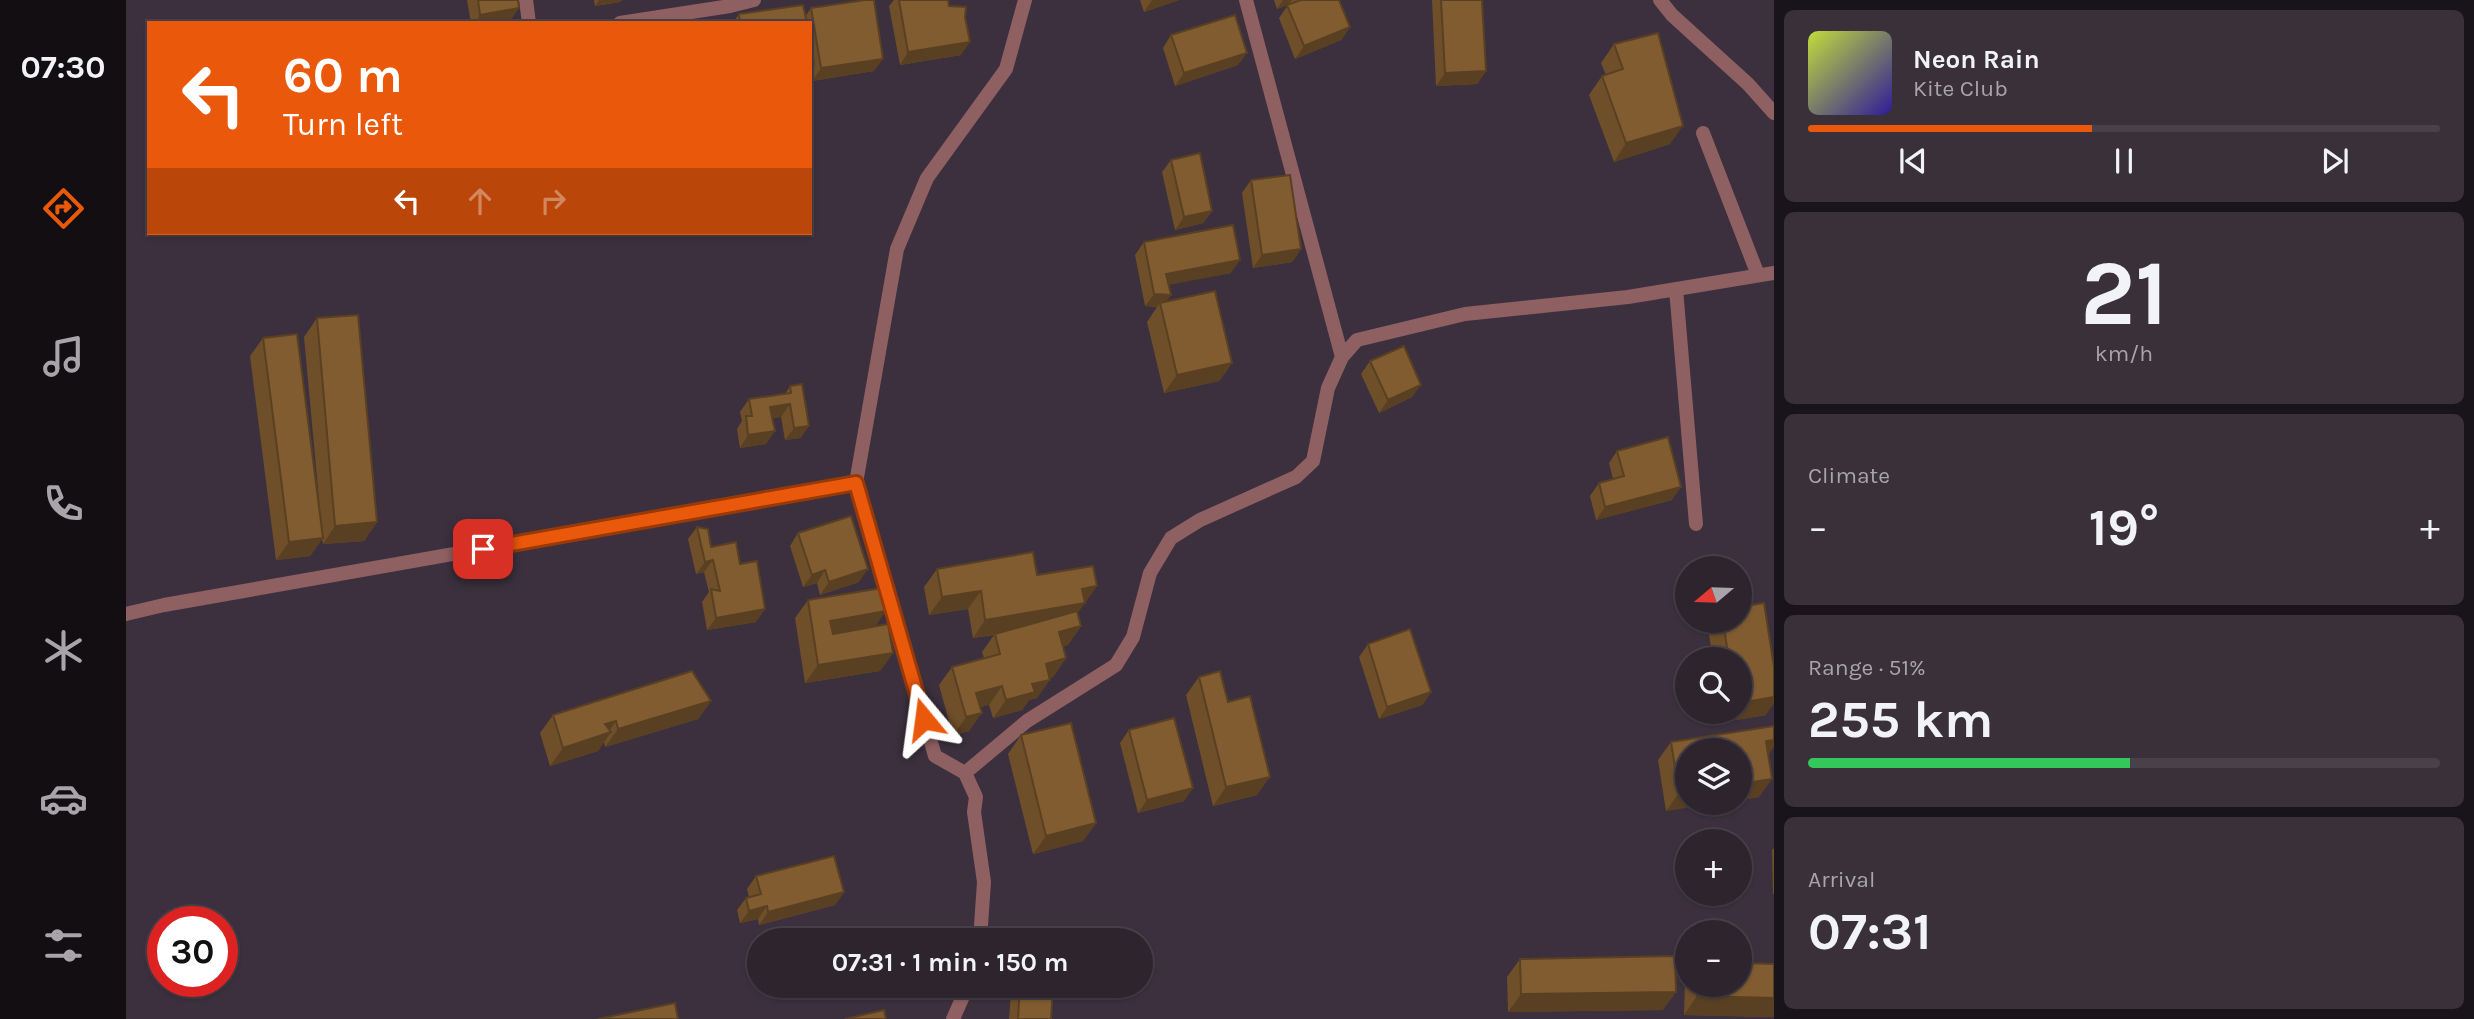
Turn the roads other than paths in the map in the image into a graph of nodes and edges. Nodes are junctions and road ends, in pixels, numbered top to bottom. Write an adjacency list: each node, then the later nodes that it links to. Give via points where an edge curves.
1 (526, 0): 6 (street)
2 (754, 0): 7 (street)
3 (1025, 0): 14 (street, via 1006,69 927,178 897,249)
4 (1246, 0): 13 (street)
5 (1660, 0): 8 (street)
6 (529, 21)
7 (633, 21)
8 (1774, 113)
9 (1703, 133): 11 (street)
10 (1774, 272): 11 (street)
11 (1758, 275): 12 (street)
12 (1676, 289): 13 (street, via 1465,314 1357,340); 15 (street)
13 (1342, 357): 17 (street, via 1328,388 1312,461 1296,477 1171,538 1150,573 1133,637 1116,665 1027,721)
14 (856, 483): 16 (street); 17 (street, via 935,756)
15 (1696, 524)
16 (126, 614)
17 (965, 773): 18 (street, via 976,797 974,812 985,882)
18 (982, 928)
19 (962, 998): 20 (street)
20 (953, 1019)

